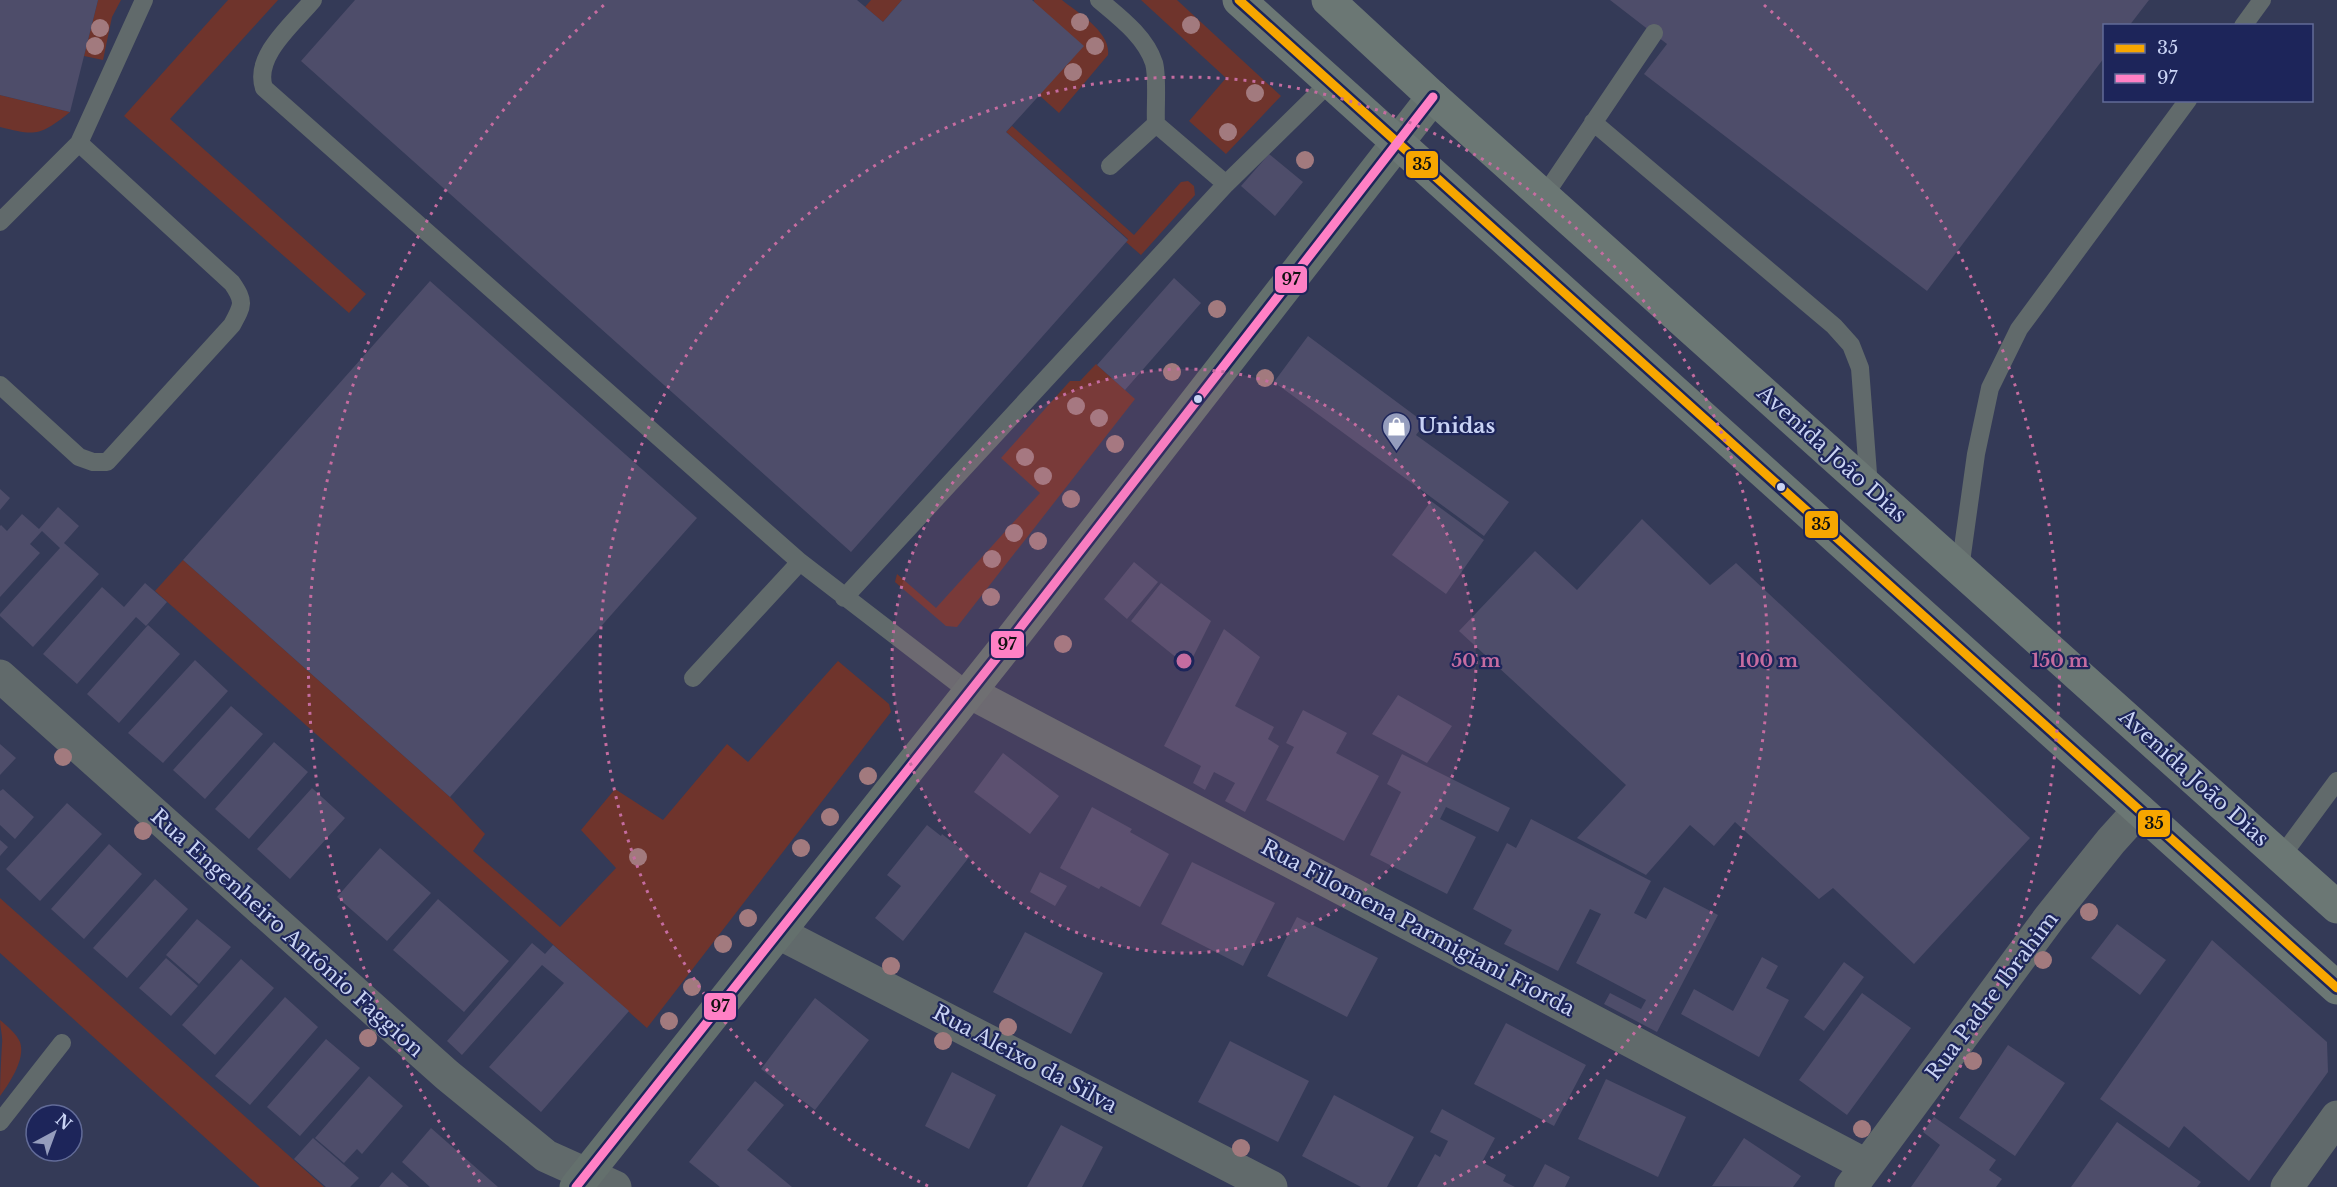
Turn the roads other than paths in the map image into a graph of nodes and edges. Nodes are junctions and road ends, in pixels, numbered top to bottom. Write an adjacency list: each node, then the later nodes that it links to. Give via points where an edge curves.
1 (144, 0): 15 (lane)
2 (313, 0): 22 (lane, via 265,60 260,78 264,88)
3 (1099, 0): 13 (lane, via 1129,25 1154,64)
4 (1239, 0): 9 (main road)
5 (1328, 0): 10 (main road, Avenida João Dias)
6 (2262, 0): 7 (lane)
7 (2244, 24)
8 (1654, 33): 12 (lane)
9 (1330, 82): 14 (main road); 17 (lane)
10 (1432, 97): 14 (street); 18 (main road, Avenida João Dias)
11 (2187, 102): 23 (lane, via 2019,329 1990,388 1976,454)
12 (1593, 122): 18 (lane); 21 (lane, via 1834,326 1851,345 1860,368)
13 (1156, 124): 16 (lane); 17 (lane)
14 (1396, 142): 27 (street); 29 (main road)
15 (79, 143): 19 (lane); 20 (lane, via 232,283 242,297 241,309 232,325 107,462 79,457)
16 (1110, 166)
17 (1226, 184): 24 (lane)
18 (1544, 196): 21 (main road, Avenida João Dias)
19 (0, 222)
20 (0, 385)
21 (1869, 487): 23 (main road, Avenida João Dias)
22 (800, 562): 24 (lane); 26 (lane)
23 (1960, 569): 30 (main road, Avenida João Dias)
24 (844, 598): 27 (lane)
25 (0, 676): 38 (street, Rua Engenheiro Antônio Faggion, via 447,1075)
26 (693, 678)
27 (969, 692): 32 (street); 37 (street, Rua Filomena Parmigiani Fiorda)
28 (2337, 781): 30 (lane)
29 (2139, 810): 33 (main road); 37 (street, Rua Padre Ibrahim, via 2050,917)
30 (2281, 857): 31 (main road, Avenida João Dias)
31 (2337, 907)
32 (779, 933): 38 (street); 40 (street, Rua Aleixo da Silva)
33 (2337, 988)
34 (62, 1043): 36 (lane)
35 (2337, 1118): 41 (street)
36 (0, 1122)
37 (1859, 1176)
38 (581, 1181): 39 (street, Rua Engenheiro Antônio Faggion)
39 (615, 1187)
40 (1270, 1187)
41 (2288, 1187)

